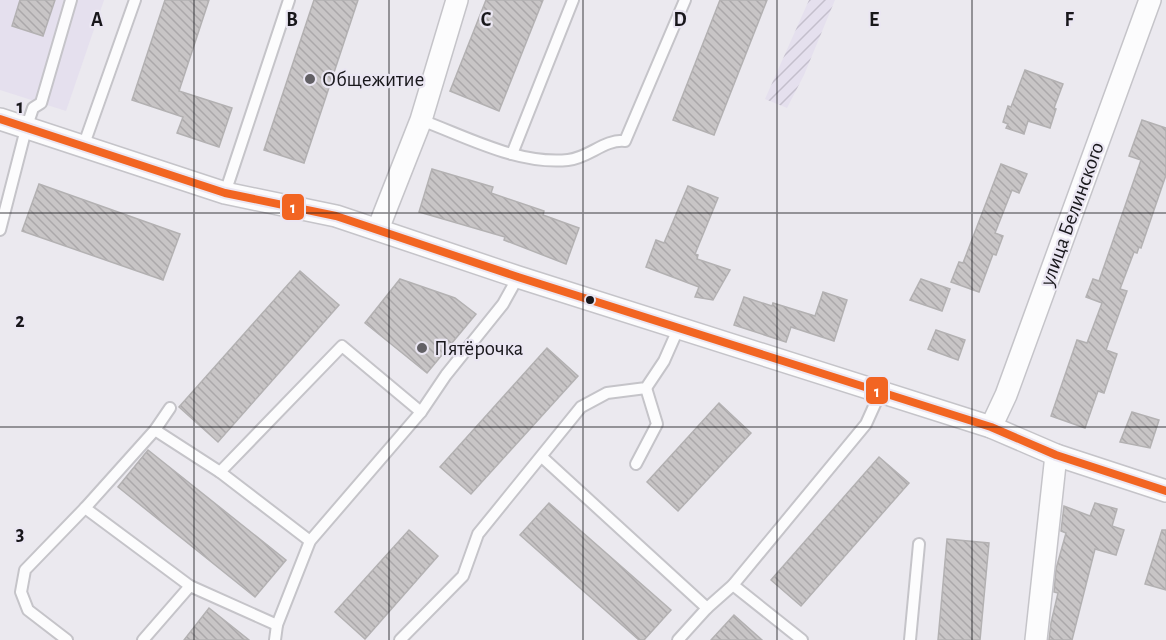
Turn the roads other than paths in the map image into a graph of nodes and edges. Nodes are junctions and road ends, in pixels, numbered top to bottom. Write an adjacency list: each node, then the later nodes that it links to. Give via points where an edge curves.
1 (71, 0): 10 (lane, via 41,103 33,108)
2 (135, 0): 11 (lane)
3 (289, 0): 13 (lane)
4 (456, 0): 9 (street)
5 (573, 0): 12 (lane)
6 (685, 0): 12 (lane, via 625,141 611,142 569,160)
7 (1150, 0): 22 (street, улица Белинского)
8 (0, 119): 10 (street)
9 (421, 120): 12 (lane); 14 (street)
10 (26, 129): 11 (street); 15 (lane)
11 (83, 147): 13 (street)
12 (512, 154)
13 (225, 193): 14 (street, via 336,216)
14 (378, 229): 16 (street)
15 (0, 230)
16 (518, 277): 17 (street); 21 (lane, via 504,304)
17 (679, 327): 18 (lane); 19 (street)
18 (646, 388): 25 (lane, via 607,393 581,407); 26 (lane, via 657,424)
19 (880, 393): 22 (street); 32 (lane, via 866,424)
20 (170, 408): 23 (lane)
21 (421, 412): 27 (lane, via 342,346); 30 (lane)
22 (991, 427): 24 (street)
23 (155, 430): 27 (lane); 29 (lane)
24 (1056, 455): 28 (street); 43 (street)
25 (542, 457): 34 (lane); 39 (lane, via 478,534 463,576)
26 (636, 464)
27 (220, 472): 30 (lane)
28 (1166, 491)
29 (85, 508): 33 (lane); 36 (lane, via 25,570 21,592 28,610)
30 (310, 541): 35 (lane)
31 (919, 544): 42 (lane)
32 (734, 585): 34 (lane); 41 (lane)
33 (190, 586): 35 (lane); 37 (lane)
34 (707, 608): 40 (lane)
35 (277, 625): 38 (lane)
36 (67, 640)
37 (143, 640)
38 (275, 640)
39 (400, 640)
40 (678, 640)
41 (802, 640)
42 (910, 640)
43 (1036, 640)

